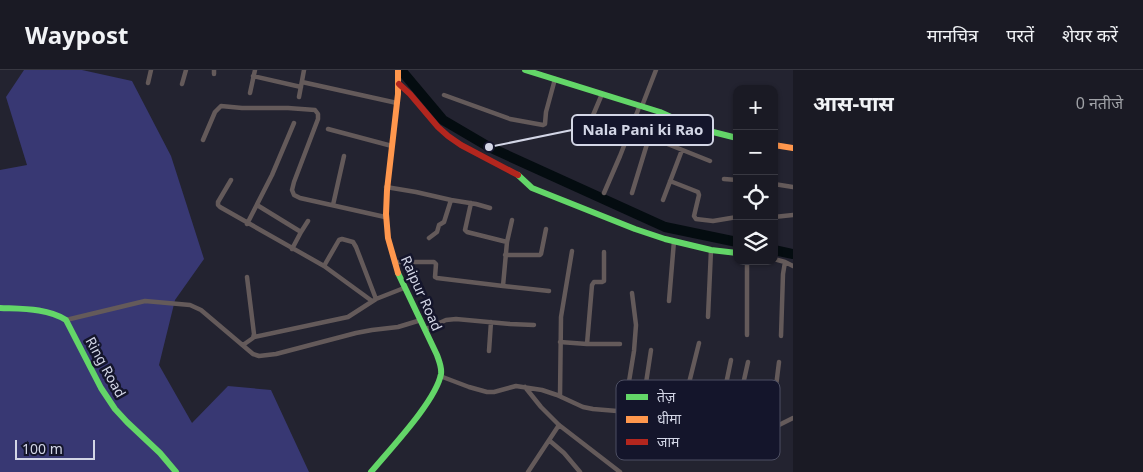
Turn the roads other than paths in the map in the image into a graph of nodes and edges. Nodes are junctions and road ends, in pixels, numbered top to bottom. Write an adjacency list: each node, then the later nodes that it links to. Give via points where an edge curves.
1 (151, 70): 12 (street)
2 (186, 70): 13 (street)
3 (255, 70): 9 (street)
4 (304, 70): 14 (street)
5 (398, 70): 11 (street, Raipur Road)
6 (524, 70): 8 (street)
7 (656, 70): 20 (street)
8 (544, 73): 10 (street)
9 (253, 76): 14 (street); 15 (street)
10 (555, 79): 16 (street); 17 (street, via 543,125 510,119)
11 (398, 81): 19 (street, Raipur Road); 60 (street, via 448,136 512,171 532,188)
12 (148, 84)
13 (182, 84)
14 (301, 84): 18 (street); 19 (street)
15 (250, 93)
16 (602, 94): 20 (street); 26 (street)
17 (444, 95)
18 (299, 98)
19 (397, 103): 29 (street, Raipur Road)
20 (641, 106): 21 (street); 42 (street)
21 (660, 112): 24 (street); 25 (street, via 693,127)
22 (294, 123): 46 (street)
23 (328, 129): 29 (street)
24 (650, 137): 31 (street); 41 (street)
25 (733, 137)
26 (583, 139)
27 (203, 140): 47 (street, via 221,106 315,110 318,115 316,124 292,192 300,198)
28 (778, 145): 30 (street)
29 (392, 146): 39 (street, Raipur Road)
30 (793, 148)
31 (682, 150): 33 (street); 37 (street)
32 (344, 156): 47 (street)
33 (710, 161)
34 (724, 178): 35 (street)
35 (733, 179)
36 (231, 180): 55 (street, via 218,205)
37 (670, 181): 44 (street); 52 (street, via 698,192 696,219 713,221)
38 (778, 185): 40 (street)
39 (386, 187): 43 (street); 51 (street, Raipur Road)
40 (793, 187)
41 (632, 192)
42 (604, 193)
43 (451, 200): 45 (street); 58 (street, via 444,222)
44 (663, 200)
45 (472, 203): 48 (street); 59 (street, via 466,231)
46 (258, 205): 55 (street); 57 (street)
47 (333, 205): 51 (street)
48 (490, 208)
49 (793, 214): 50 (street)
50 (778, 216)
51 (385, 217): 68 (street, Raipur Road)
52 (733, 218)
53 (512, 220): 59 (street)
54 (308, 221): 57 (street)
55 (247, 224): 61 (street)
56 (546, 229): 66 (street, via 540,255)
57 (301, 232): 61 (street)
58 (429, 238)
59 (506, 242): 66 (street)
60 (674, 242): 62 (street); 79 (street)
61 (292, 249): 71 (street)
62 (711, 250): 65 (street); 81 (street)
63 (572, 251): 90 (street)
64 (604, 252): 92 (street, via 604,280 592,285)
65 (733, 253)
66 (505, 255): 74 (street)
67 (778, 260): 69 (street)
68 (394, 262): 74 (street, via 434,262 437,278); 75 (street, Raipur Road)
69 (784, 262): 72 (street); 88 (street)
70 (747, 265): 87 (street)
71 (324, 266): 78 (street); 78 (street, via 339,240 352,242)
72 (793, 266)
73 (247, 277): 89 (street)
74 (503, 286): 76 (street)
75 (404, 288): 78 (street); 83 (street, Raipur Road)
76 (549, 291)
77 (632, 293): 101 (street, via 636,325)
78 (374, 300): 89 (street, via 348,317)
79 (669, 301)
80 (0, 308): 82 (street, via 45,312)
81 (708, 317)
82 (66, 320): 94 (street, via 145,301 190,305); 114 (street, Ring Road, via 115,409)
83 (421, 320): 86 (street, Raipur Road); 94 (street, via 265,356 253,354)
84 (491, 322): 85 (street); 86 (street, via 446,320); 96 (street)
85 (534, 325)
86 (426, 329): 100 (street, Raipur Road, via 438,358)
87 (746, 335)
88 (781, 336)
89 (254, 337): 94 (street)
90 (560, 342): 92 (street); 108 (street)
91 (699, 343): 103 (street)
92 (588, 344): 93 (street)
93 (620, 344)
94 (243, 345)
95 (651, 350): 102 (street)
96 (489, 351)
97 (731, 360): 104 (street)
98 (748, 362): 105 (street)
99 (779, 362): 106 (street)
100 (440, 376): 107 (street, via 487,392); 115 (street, via 422,409)
101 (629, 380)
102 (647, 380)
103 (689, 380)
104 (727, 380)
105 (744, 380)
106 (777, 380)
107 (525, 387): 108 (street); 112 (street)
108 (560, 396): 109 (street, via 586,408)
109 (616, 411)
110 (793, 418): 111 (street)
111 (780, 424)
112 (559, 425): 113 (street); 118 (street)
113 (550, 440): 116 (street); 117 (street)
114 (176, 472)
115 (372, 472)
116 (528, 472)
117 (580, 472)
118 (620, 472)

